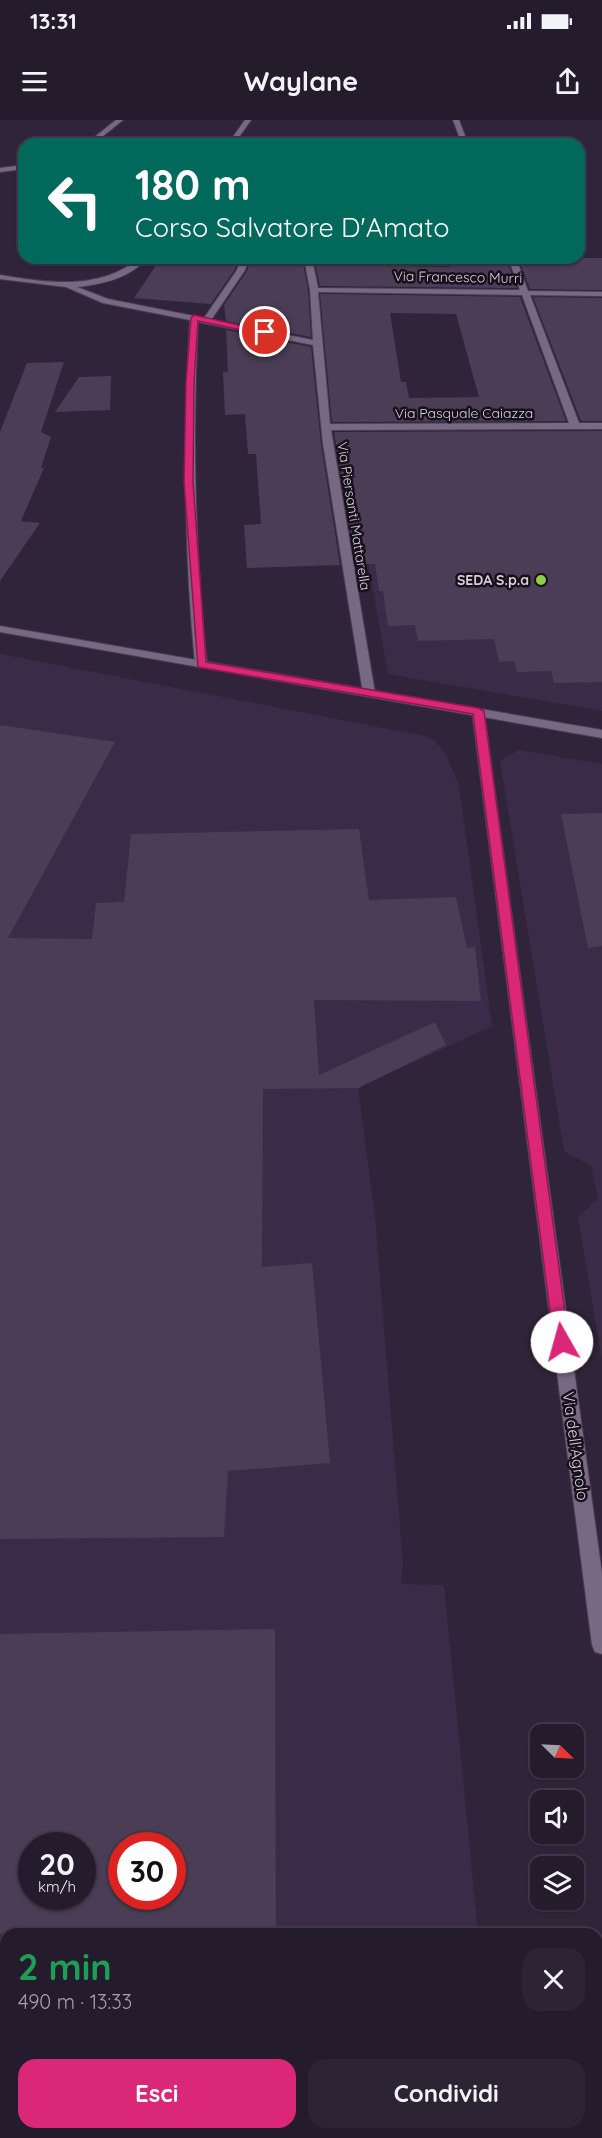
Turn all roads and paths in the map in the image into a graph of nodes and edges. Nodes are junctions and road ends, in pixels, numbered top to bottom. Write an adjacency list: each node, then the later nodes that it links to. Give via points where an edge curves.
1 (120, 120): 4 (street)
2 (249, 120): 5 (street)
3 (456, 120): 6 (street)
4 (97, 138)
5 (236, 138)
6 (463, 138)
7 (18, 168): 8 (street)
8 (0, 170)
9 (138, 264): 14 (street, via 119,275)
10 (243, 264): 19 (street)
11 (309, 264): 15 (street, Via Piersanti Mattarella)
12 (514, 264): 16 (street)
13 (0, 277): 14 (street)
14 (69, 286): 18 (street, via 106,301)
15 (314, 290): 16 (street, Via Francesco Murri); 20 (street, Via Piersanti Mattarella)
16 (525, 291): 17 (street, Via Francesco Murri); 22 (street)
17 (602, 294)
18 (194, 318): 19 (street); 25 (street, via 189,482)
19 (207, 320): 20 (street)
20 (317, 343): 21 (street, Via Piersanti Mattarella)
21 (326, 426): 22 (street, Via Pasquale Caiazza); 26 (street, Via Piersanti Mattarella)
22 (575, 426): 23 (street, Via Pasquale Caiazza)
23 (602, 426)
24 (0, 628): 25 (street)
25 (201, 664): 26 (street)
26 (369, 693): 27 (street)
27 (478, 711): 28 (street); 29 (street, Via dell'Agnolo)
28 (602, 734)
29 (602, 1645)

